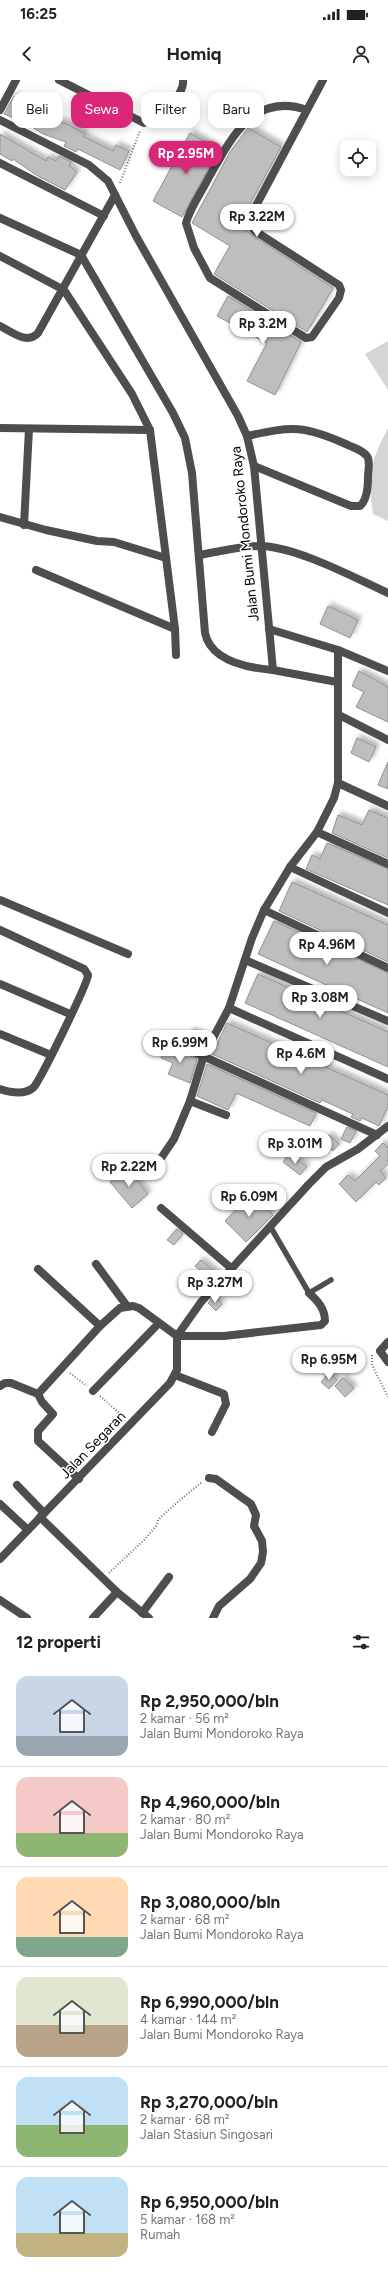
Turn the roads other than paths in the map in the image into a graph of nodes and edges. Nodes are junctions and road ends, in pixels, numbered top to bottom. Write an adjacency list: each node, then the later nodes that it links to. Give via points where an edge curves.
1 (16, 80): 5 (street)
2 (58, 80): 3 (street, via 143,122 157,115 179,96 183,89)
3 (182, 80)
4 (323, 80): 6 (street)
5 (0, 110)
6 (307, 110): 6 (street, via 250,220 255,231 339,285 339,298 312,337 306,338 210,278 194,248 186,223 238,128 258,113 286,105)
7 (0, 120): 9 (street, Jalan Bumi Mondoroko Raya, via 96,169 108,181)
8 (0, 163): 10 (street)
9 (115, 195): 10 (street); 19 (street, Jalan Bumi Mondoroko Raya, via 222,385)
10 (104, 216): 12 (street)
11 (0, 218): 12 (street)
12 (81, 254): 14 (street); 24 (street, via 185,438 192,474)
13 (0, 256): 14 (street)
14 (64, 290): 15 (street, via 38,333 32,338 22,337); 18 (street, via 132,394)
15 (0, 326)
16 (0, 428): 17 (street)
17 (29, 429): 18 (street); 22 (street)
18 (150, 430): 25 (street)
19 (247, 436): 20 (street, Jalan Bumi Mondoroko Raya); 20 (street, via 286,428 300,428 353,447 365,454 368,460 365,498 360,506 351,506)
20 (254, 466): 23 (street, Jalan Bumi Mondoroko Raya)
21 (0, 517): 22 (street)
22 (24, 525): 25 (street, via 96,541 114,542)
23 (261, 546): 24 (street); 27 (street, via 291,552); 29 (street, Jalan Bumi Mondoroko Raya)
24 (199, 555): 32 (street, via 208,642 216,652 236,663)
25 (166, 558): 28 (street)
26 (36, 570): 28 (street)
27 (388, 593)
28 (175, 629): 31 (street)
29 (269, 629): 30 (street, Jalan Bumi Mondoroko Raya); 32 (street)
30 (338, 650): 33 (street, Jalan Bumi Mondoroko Raya); 34 (street)
31 (176, 655)
32 (273, 670): 34 (street)
33 (388, 671)
34 (337, 682): 35 (street)
35 (340, 715): 36 (street); 37 (street)
36 (388, 740)
37 (338, 783): 38 (street); 39 (street)
38 (388, 806)
39 (317, 832): 40 (street); 41 (street)
40 (388, 864)
41 (290, 867): 43 (street); 44 (street)
42 (0, 900): 46 (street)
43 (264, 910): 47 (street); 48 (street)
44 (388, 913)
45 (0, 930): 51 (street, via 86,970 88,979)
46 (128, 954)
47 (245, 960): 50 (street); 52 (street)
48 (388, 968)
49 (0, 984): 51 (street)
50 (229, 1008): 56 (street); 57 (street)
51 (70, 1014): 55 (street)
52 (388, 1021)
53 (0, 1034): 55 (street)
54 (172, 1042): 56 (street)
55 (51, 1055): 58 (street, via 32,1088 17,1092)
56 (204, 1055): 59 (street); 62 (street)
57 (388, 1079)
58 (0, 1089)
59 (190, 1101): 60 (street); 63 (street, via 174,1139)
60 (226, 1115)
61 (388, 1126): 62 (street)
62 (377, 1134): 65 (street, via 352,1153 326,1167)
63 (152, 1173)
64 (161, 1208): 67 (street)
65 (270, 1226): 67 (street); 70 (lane)
66 (96, 1264): 71 (street)
67 (231, 1268): 74 (street, via 192,1313)
68 (38, 1269): 73 (street)
69 (330, 1280): 70 (lane)
70 (309, 1292): 74 (street, via 325,1313 325,1323 317,1327 224,1336)
71 (127, 1306): 72 (street, via 139,1308); 73 (street, via 120,1308)
72 (159, 1323): 74 (street); 79 (street)
73 (100, 1326): 80 (street)
74 (177, 1336): 77 (street, via 178,1365)
75 (388, 1343): 76 (street, via 380,1351)
76 (388, 1362)
77 (175, 1375): 81 (street, via 224,1394 224,1411); 83 (street, Jalan Segaran)
78 (0, 1386): 80 (street, via 11,1383)
79 (93, 1391)
80 (38, 1394): 83 (street, via 54,1414 38,1432 38,1441)
81 (212, 1432)
82 (209, 1478): 95 (street, via 216,1479 251,1504 256,1516 255,1529 262,1542 263,1552 261,1562 250,1579 219,1606)
83 (79, 1479): 86 (street, Jalan Segaran)
84 (17, 1485): 86 (street)
85 (0, 1504): 87 (street)
86 (42, 1515): 87 (street, Jalan Segaran); 90 (street)
87 (28, 1530): 88 (street, Jalan Segaran)
88 (0, 1559)
89 (169, 1577): 92 (street)
90 (117, 1592): 92 (street); 94 (street)
91 (0, 1600): 93 (street)
92 (145, 1615)
93 (27, 1618)
94 (92, 1618)
95 (213, 1618)

